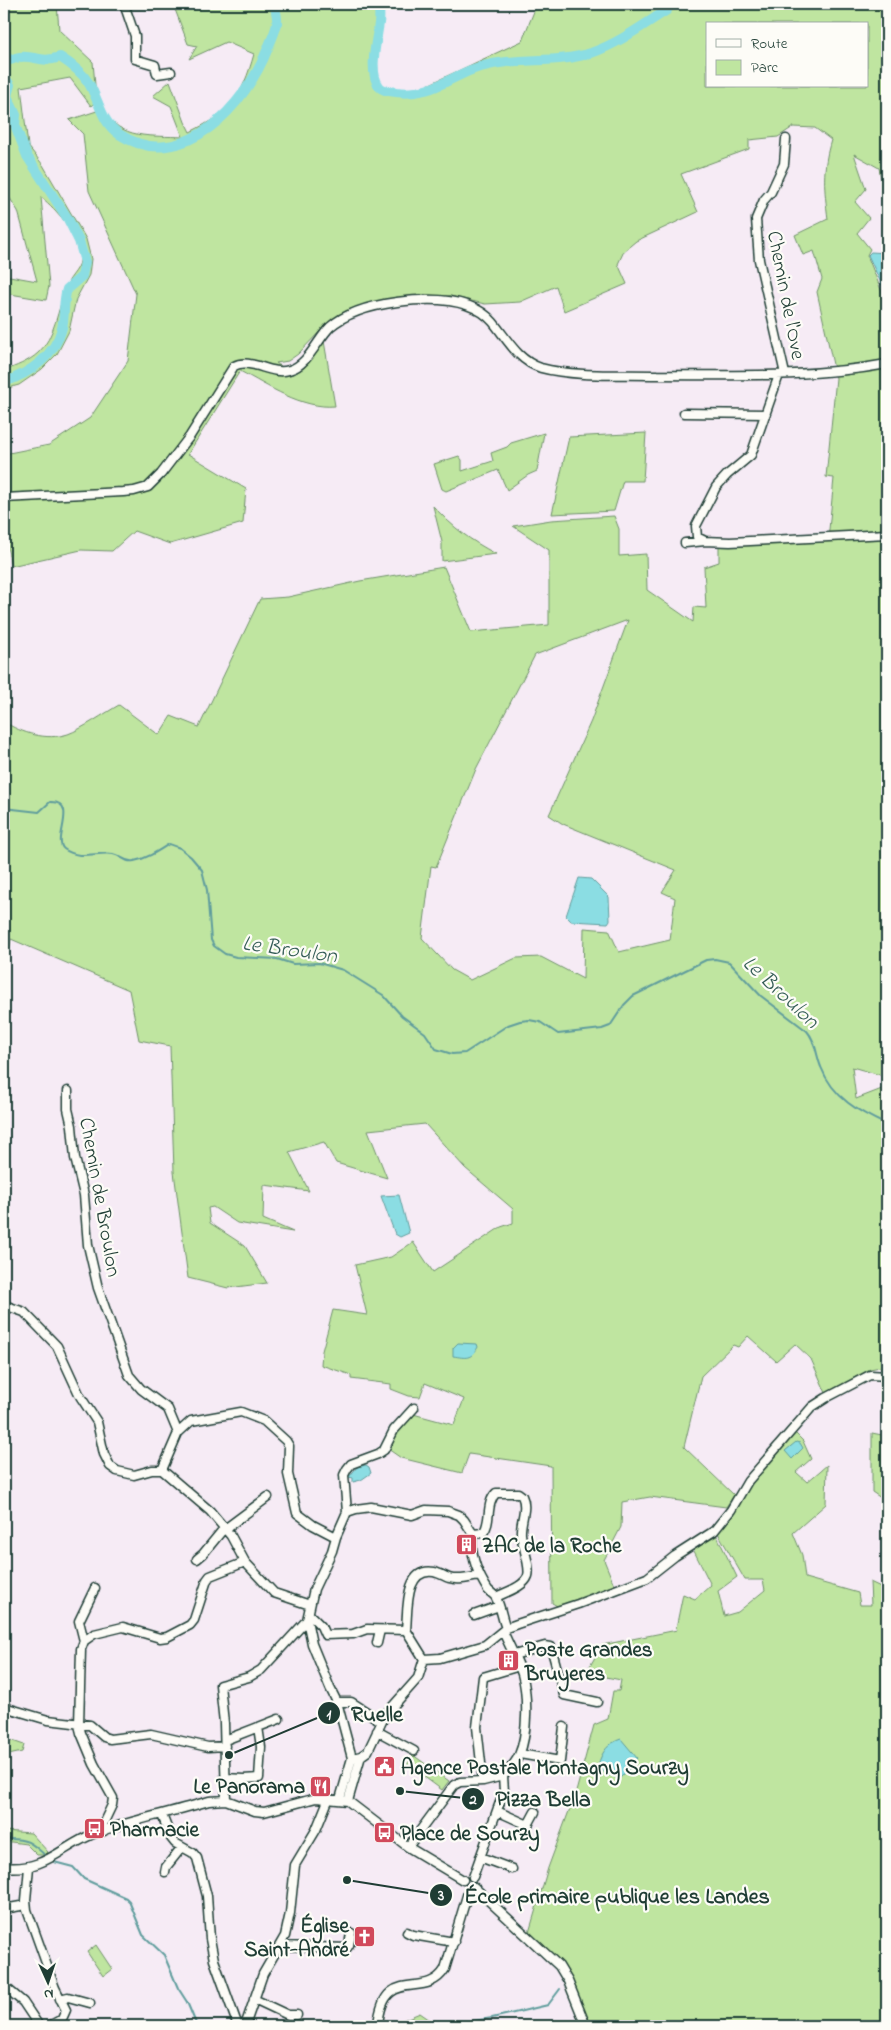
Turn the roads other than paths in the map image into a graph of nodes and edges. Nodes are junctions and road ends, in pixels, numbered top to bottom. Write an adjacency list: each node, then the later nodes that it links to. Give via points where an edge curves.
1 (124, 4): 2 (street, via 135,36 135,59 155,64 158,74)
2 (172, 72)
3 (786, 139): 5 (street, Chemin de l'Ove, via 784,164 756,219 759,260)
4 (887, 364): 5 (street)
5 (782, 374): 7 (street); 8 (street, via 584,373 542,368 519,355 492,320 474,307 452,302 397,302 341,320 322,336 302,363 289,370 274,371 246,364 234,366 190,436 148,486 128,492)
6 (684, 412): 7 (street)
7 (766, 414): 9 (street, via 751,455 721,481)
8 (4, 498)
9 (696, 531): 11 (street, via 697,537); 11 (street, via 685,543)
10 (887, 534): 11 (street)
11 (705, 541)
12 (68, 1091): 16 (street, Chemin de Broulon, via 88,1245 98,1288 129,1375 168,1409)
13 (4, 1305): 17 (street, via 24,1312 57,1346 80,1396 97,1422 110,1466 134,1475)
14 (887, 1376): 34 (street, via 870,1375 812,1407 748,1481 714,1531 647,1578)
15 (414, 1408): 19 (street, via 394,1430 384,1450 346,1469)
16 (178, 1433): 17 (street); 22 (street, via 191,1421 237,1412 264,1421 289,1446 288,1474 297,1513)
17 (162, 1470): 20 (street)
18 (268, 1497): 20 (street)
19 (347, 1512): 21 (street, via 371,1507 412,1515 426,1510 448,1511 459,1515); 22 (street)
20 (225, 1528): 23 (street); 24 (street)
21 (473, 1534): 25 (street, via 471,1543); 27 (street, via 483,1533 486,1529 490,1503 496,1493 518,1493 522,1496 525,1506 521,1538 528,1577)
22 (336, 1537): 28 (street)
23 (196, 1559)
24 (245, 1562): 28 (street, via 274,1593); 35 (street, via 210,1576 194,1620 167,1637 123,1628 94,1634)
25 (479, 1576): 27 (street); 33 (street, via 457,1579 436,1572 420,1575 412,1582 409,1592)
26 (95, 1588): 35 (street, via 80,1621)
27 (496, 1597): 29 (street)
28 (310, 1605): 31 (street)
29 (499, 1606): 30 (street); 34 (street)
30 (474, 1615)
31 (308, 1617): 32 (street, via 321,1626 325,1635); 40 (street, via 312,1644); 49 (street, via 261,1670 220,1685)
32 (380, 1630): 33 (street); 36 (street)
33 (406, 1630): 38 (street)
34 (505, 1630): 37 (street); 38 (street, via 485,1645 440,1658)
35 (84, 1641): 45 (street, via 81,1649)
36 (377, 1643)
37 (514, 1655): 39 (street); 41 (street, via 551,1647 564,1695)
38 (424, 1659): 44 (street, via 418,1678)
39 (518, 1665): 53 (street, via 526,1713); 56 (street, via 483,1677 477,1727)
40 (337, 1702): 44 (street, via 351,1702); 51 (street)
41 (597, 1702)
42 (4, 1707): 45 (street)
43 (279, 1719): 46 (street)
44 (381, 1721): 48 (street)
45 (79, 1725): 49 (street, via 90,1726 110,1739 151,1734 208,1747); 63 (street, via 94,1764 113,1798 103,1824)
46 (258, 1727): 49 (street); 55 (street, via 261,1747 259,1778)
47 (564, 1727): 53 (street, via 560,1760)
48 (377, 1732): 50 (street); 52 (street)
49 (225, 1743): 55 (street)
50 (414, 1751)
51 (351, 1754): 52 (street); 59 (street)
52 (364, 1754): 59 (street)
53 (520, 1754): 54 (street)
54 (503, 1776): 56 (street); 60 (street, via 504,1792)
55 (226, 1778): 58 (street)
56 (483, 1781): 65 (street, via 460,1782 454,1786)
57 (328, 1798): 58 (street, via 305,1800 264,1812); 59 (street); 79 (street, via 316,1830 295,1866 290,1913)
58 (226, 1800): 62 (street, via 209,1801)
59 (344, 1800): 65 (street)
60 (497, 1811): 61 (street, via 528,1825); 66 (street)
61 (535, 1812)
62 (162, 1815): 63 (street); 64 (street, via 171,1838)
63 (104, 1831): 68 (street)
64 (182, 1847): 70 (street); 88 (street, via 197,1858 207,1896 213,1955)
65 (408, 1847): 72 (street)
66 (480, 1857): 69 (street); 71 (street)
67 (4, 1867): 68 (street)
68 (29, 1868): 74 (street)
69 (512, 1870)
70 (165, 1872)
71 (473, 1877): 72 (street); 73 (street, via 476,1882)
72 (463, 1880): 73 (street, via 465,1887)
73 (471, 1888): 78 (street); 89 (street, via 558,1966 568,1980)
74 (26, 1905): 75 (street); 81 (street)
75 (4, 1909)
76 (407, 1932): 78 (street)
77 (351, 1933): 79 (street, via 347,1948)
78 (454, 1942): 85 (street, via 440,1978 428,1983 404,1985 392,1991 379,2010)
79 (280, 1946): 82 (street, via 263,1974)
80 (4, 1986): 86 (street, via 23,2002)
81 (60, 1999): 83 (street, via 71,1998); 87 (street, via 66,2013)
82 (254, 1999): 84 (street, via 288,2015); 88 (street, via 246,2023)
83 (90, 2004)
84 (297, 2015)
85 (378, 2025)
86 (39, 2026)
87 (49, 2026)
88 (239, 2026)
89 (586, 2026)

